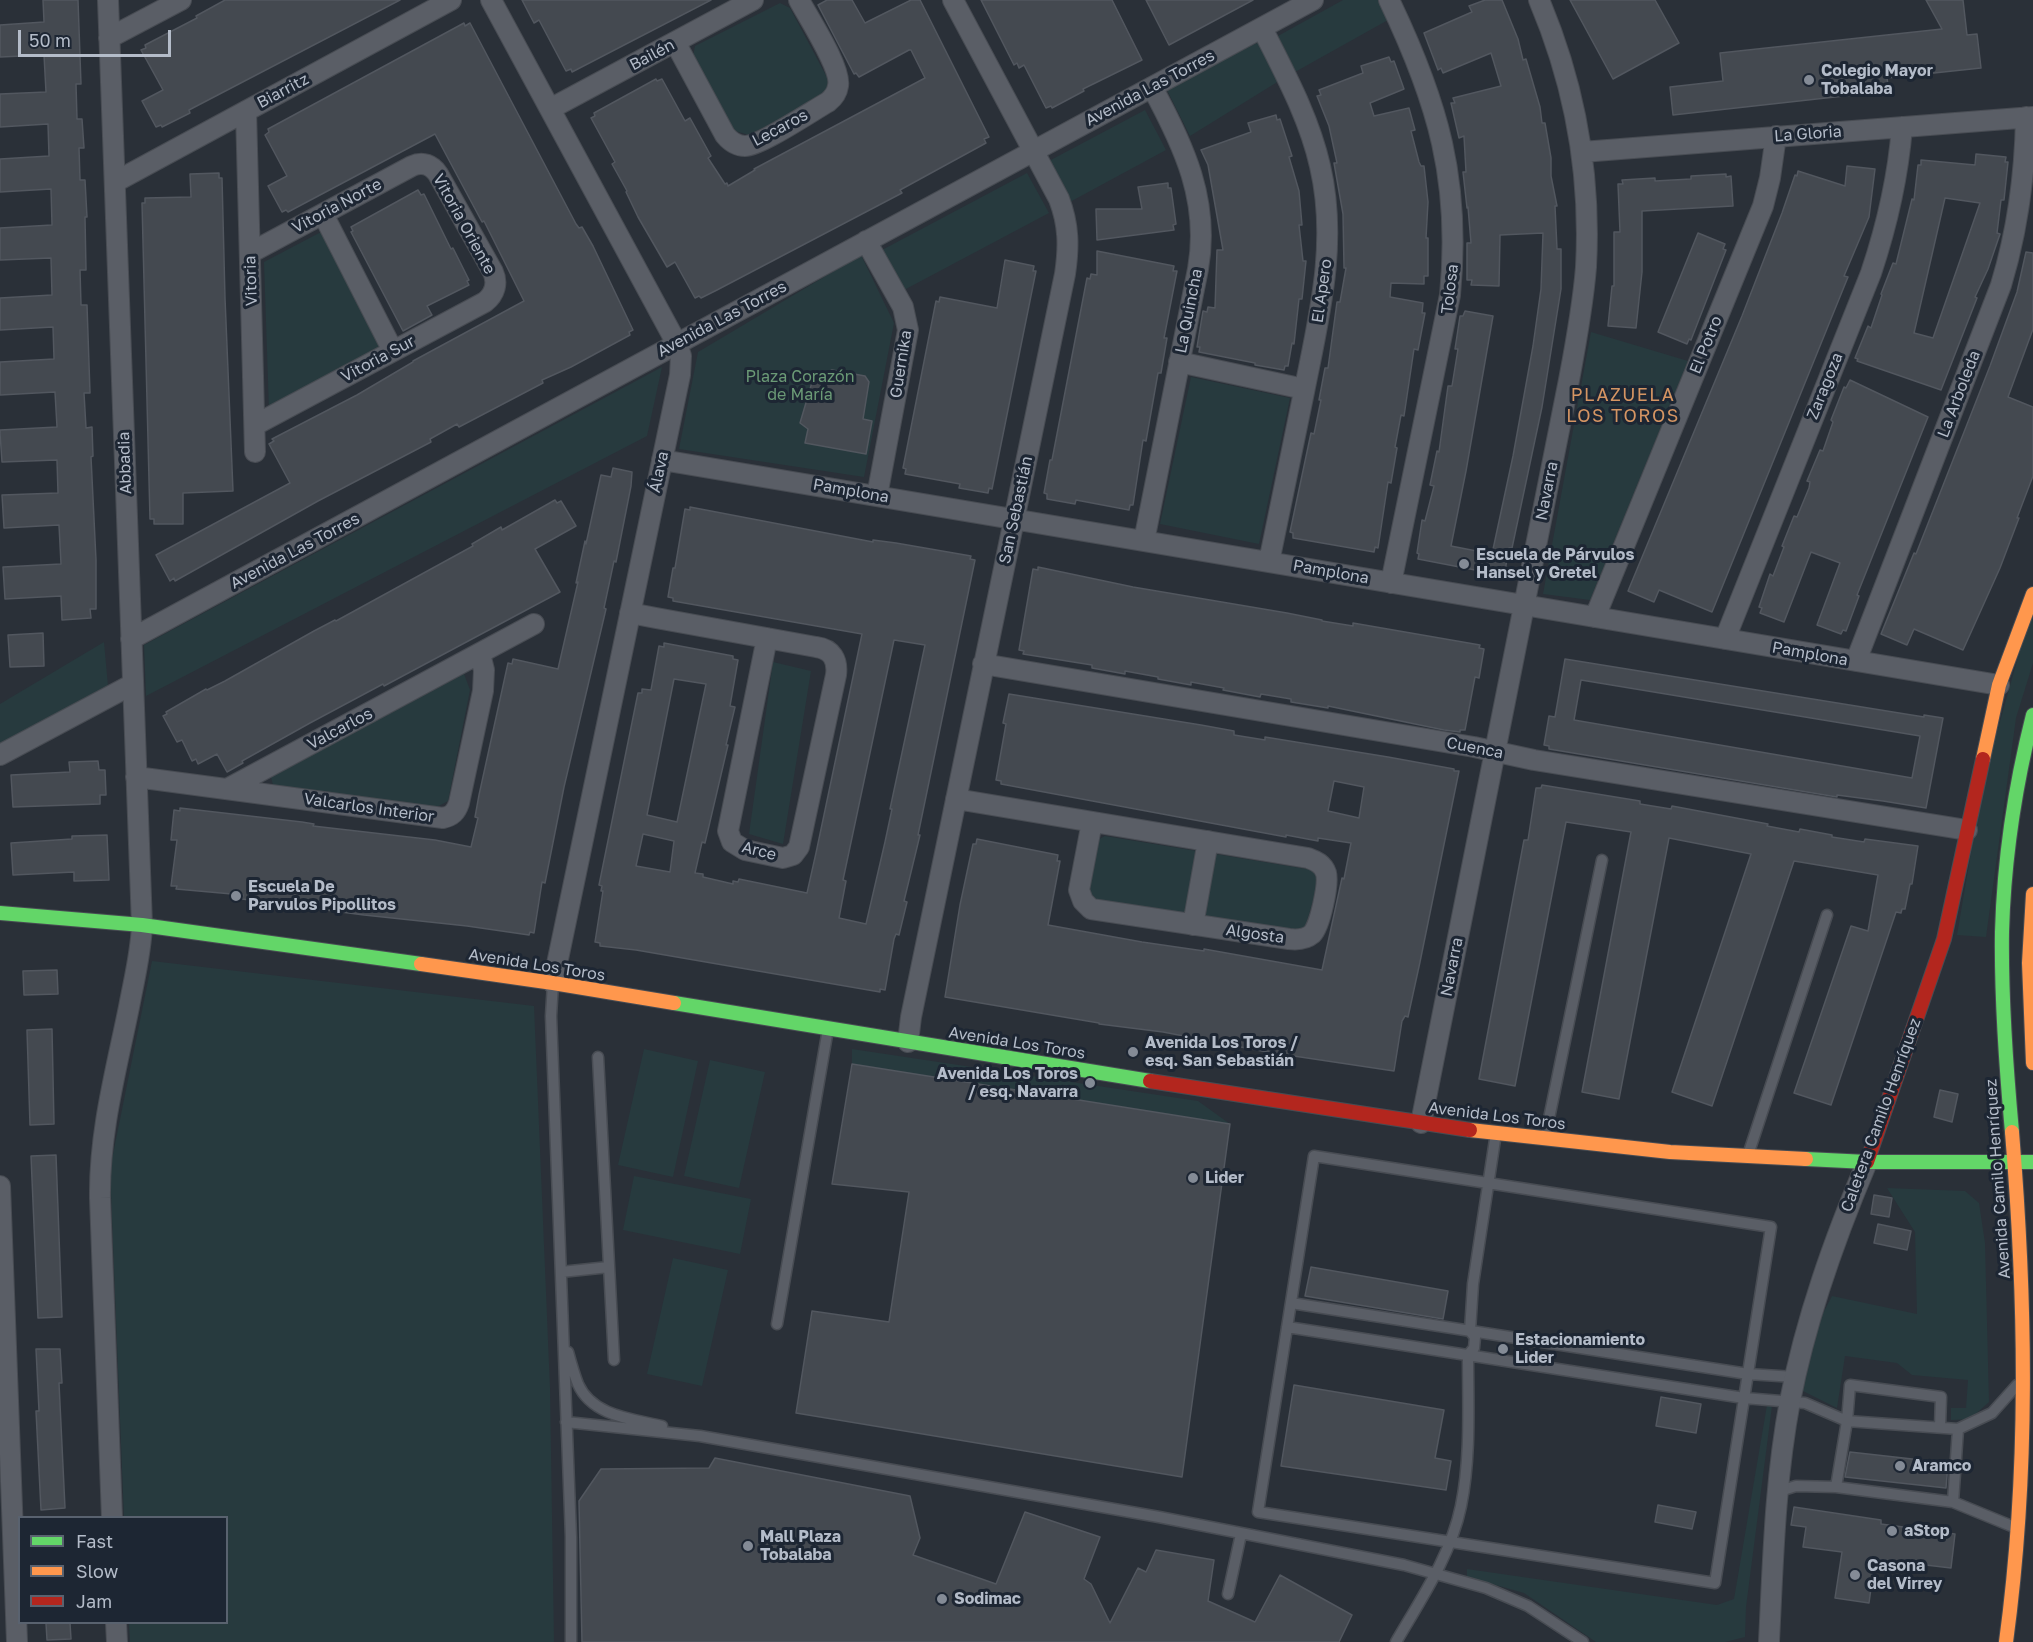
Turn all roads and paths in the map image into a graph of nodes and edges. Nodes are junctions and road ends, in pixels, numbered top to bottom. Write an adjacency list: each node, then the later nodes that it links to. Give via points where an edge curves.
1 (108, 0): 12 (street, Abbadia)
2 (181, 0): 12 (street)
3 (451, 0): 16 (street, Biarritz)
4 (491, 0): 15 (street, Álava)
5 (753, 0): 13 (street, Bailén)
6 (799, 0): 13 (street, Lecaros, via 836,69 838,86 828,102 755,144 738,145 724,135)
7 (953, 0): 20 (street, San Sebastián)
8 (1313, 0): 11 (street, Avenida Las Torres)
9 (1389, 0): 39 (street, Tolosa, via 1415,56 1437,121 1454,223 1450,295)
10 (1539, 0): 21 (street, Navarra, via 1567,82)
11 (1262, 28): 14 (street, Avenida Las Torres); 31 (street, El Apero, via 1313,140 1325,195 1326,279)
12 (109, 38): 23 (street, Abbadia)
13 (675, 42): 15 (street, Bailén)
14 (1152, 87): 20 (street, Avenida Las Torres); 30 (street, La Quincha, via 1195,183 1201,220 1200,253)
15 (550, 109): 28 (street, Álava)
16 (246, 111): 23 (street, Biarritz); 26 (street, Vitoria)
17 (2030, 117): 18 (street, La Gloria); 49 (street, La Arboleda, via 2016,228 2001,285)
18 (1902, 127): 19 (street, La Gloria); 47 (street, Zaragoza, via 1892,200 1871,273)
19 (1776, 136): 21 (street, La Gloria); 43 (street, El Potro, via 1763,206)
20 (1034, 151): 25 (street, Avenida Las Torres); 36 (street, San Sebastián, via 1059,199 1069,243)
21 (1582, 152): 41 (street, Navarra, via 1587,230 1582,308)
22 (426, 164): 24 (street, Vitoria Norte, via 417,164); 27 (street, Vitoria Oriente, via 438,174 495,276)
23 (115, 182): 46 (street, Abbadia)
24 (323, 214): 26 (street, Vitoria Norte); 29 (street)
25 (866, 241): 28 (street, Avenida Las Torres); 35 (street, Guernika, via 903,307 908,330)
26 (250, 254): 32 (street, Vitoria)
27 (495, 287): 29 (street, Vitoria Sur, via 486,302)
28 (677, 344): 34 (street, Álava, via 681,368); 46 (street, Avenida Las Torres)
29 (393, 351): 32 (street, Vitoria Sur)
30 (1179, 362): 31 (street); 37 (street, La Quincha)
31 (1305, 389): 38 (street, El Apero)
32 (255, 425): 33 (street, Vitoria)
33 (255, 452)
34 (662, 460): 35 (street, Pamplona); 42 (street, Álava)
35 (877, 496): 36 (street, Pamplona)
36 (1014, 519): 37 (street, Pamplona); 50 (street, San Sebastián)
37 (1144, 541): 38 (street, Pamplona)
38 (1269, 562): 39 (street, Pamplona)
39 (1391, 583): 41 (street, Pamplona)
40 (2033, 594): 52 (main road, Caletera Camilo Henríquez)
41 (1524, 605): 43 (street, Pamplona); 54 (street, Navarra)
42 (630, 613): 45 (street, Arce); 68 (street, Álava)
43 (1595, 617): 47 (street, Pamplona)
44 (534, 624): 48 (street, Valcarlos)
45 (767, 638): 45 (street, Arce, via 728,831 740,849 783,858 793,855 799,847 837,668 833,655 823,648)
46 (131, 639): 51 (street, Abbadia)
47 (1725, 639): 49 (street, Pamplona)
48 (480, 654): 57 (street, Valcarlos); 57 (street, Valcarlos Interior, via 483,691 459,803 451,815 443,818)
49 (1856, 661): 52 (street, Pamplona)
50 (984, 664): 54 (street, Cuenca); 58 (street, San Sebastián)
51 (133, 684): 55 (street); 56 (street, Abbadia)
52 (1999, 685): 60 (main road, Caletera Camilo Henríquez)
53 (2033, 715): 78 (main road, Avenida Camilo Henríquez, via 2014,807 2004,899 2002,1001)
54 (1495, 751): 60 (street, Cuenca); 73 (street, Navarra)
55 (0, 755)
56 (136, 777): 57 (street); 66 (street, Abbadia)
57 (227, 789)
58 (956, 799): 59 (street, Algosta); 70 (street, San Sebastián)
59 (1092, 822): 61 (street, Algosta); 67 (street, Algosta, via 1079,890 1087,906 1097,911)
60 (1967, 830): 77 (main road, Caletera Camilo Henríquez, via 1944,939)
61 (1208, 842): 67 (street); 67 (street, Algosta, via 1314,860 1326,873 1324,893 1317,927 1302,939)
62 (1602, 860): 75 (lane)
63 (2033, 894): 72 (main road, via 2029,963)
64 (0, 913): 66 (main road, Avenida Los Toros)
65 (1827, 915): 76 (lane)
66 (142, 926): 68 (main road, Avenida Los Toros); 107 (street, Abbadia, via 100,1167)
67 (1193, 926)
68 (553, 983): 69 (main road, Avenida Los Toros); 83 (lane)
69 (828, 1028): 70 (main road, Avenida Los Toros); 85 (lane)
70 (908, 1042): 73 (main road, Avenida Los Toros)
71 (598, 1058): 82 (lane)
72 (2033, 1063)
73 (1421, 1123): 74 (main road, Avenida Los Toros)
74 (1496, 1133): 75 (main road, Avenida Los Toros); 80 (lane)
75 (1545, 1139): 76 (main road, Avenida Los Toros, via 1670,1152)
76 (1748, 1155): 77 (main road, Avenida Los Toros)
77 (1867, 1162): 78 (main road, Avenida Los Toros); 93 (street, Caletera Camilo Henríquez, via 1816,1294)
78 (2015, 1162): 79 (main road, Avenida Los Toros); 94 (main road, Avenida Camilo Henríquez)
79 (2033, 1162)
80 (1489, 1183): 84 (lane, via 1314,1156); 87 (lane, via 1473,1284); 92 (lane, via 1771,1227)
81 (0, 1186): 91 (street)
82 (609, 1267): 83 (lane); 90 (lane)
83 (561, 1272): 88 (lane)
84 (1291, 1303): 86 (lane); 87 (lane)
85 (777, 1324)
86 (1287, 1327): 89 (lane); 110 (lane, via 1258,1512)
87 (1470, 1331): 89 (lane, via 1475,1337 1474,1348); 92 (lane)
88 (564, 1341): 98 (lane); 101 (lane, via 579,1386 596,1406)
89 (1468, 1355): 95 (lane); 110 (lane, via 1467,1454 1461,1506)
90 (614, 1360)
91 (4, 1373): 102 (street)
92 (1748, 1374): 93 (lane); 95 (lane)
93 (1795, 1377): 96 (street, Caletera Camilo Henríquez)
94 (2024, 1377): 100 (lane, via 1992,1413); 108 (main road, Avenida Camilo Henríquez)
95 (1744, 1398): 96 (lane); 110 (lane, via 1716,1583)
96 (1790, 1402): 97 (lane, via 1805,1402); 104 (street, Caletera Camilo Henríquez)
97 (1847, 1421): 99 (lane); 99 (lane, via 1850,1385 1941,1396); 103 (lane)
98 (566, 1422): 101 (lane); 118 (lane)
99 (1940, 1427): 100 (lane)
100 (1958, 1429): 105 (lane)
101 (700, 1436): 109 (lane)
102 (5, 1442): 106 (street)
103 (1836, 1487): 104 (lane, via 1796,1486); 105 (lane)
104 (1777, 1495): 121 (street, Caletera Camilo Henríquez)
105 (1953, 1502): 108 (lane)
106 (6, 1509): 112 (street)
107 (112, 1516)
108 (2018, 1528): 115 (main road, Avenida Camilo Henríquez)
109 (1241, 1533): 111 (lane); 113 (lane)
110 (1450, 1542): 111 (lane)
111 (1436, 1573): 119 (lane); 120 (lane, via 1528,1606)
112 (8, 1579): 116 (street)
113 (1228, 1594)
114 (116, 1624): 117 (street)
115 (2006, 1641)
116 (17, 1642)
117 (117, 1642)
118 (571, 1642)
119 (1396, 1642)
120 (1583, 1642)
121 (1769, 1642)

